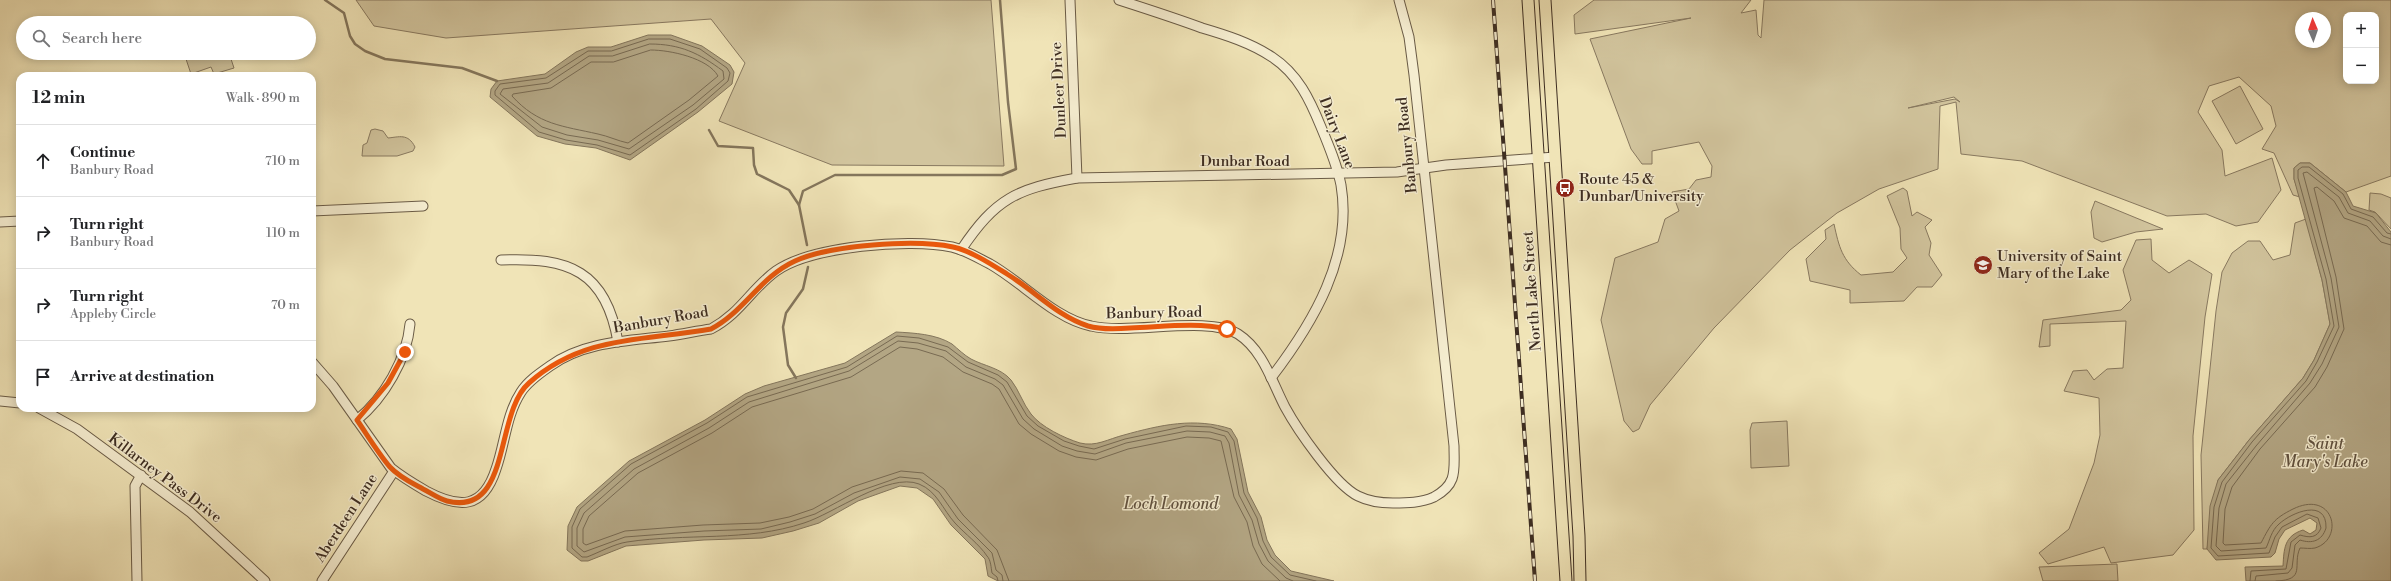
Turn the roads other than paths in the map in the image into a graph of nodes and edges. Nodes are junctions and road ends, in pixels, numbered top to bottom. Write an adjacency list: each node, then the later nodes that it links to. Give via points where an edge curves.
1 (1070, 0): 10 (street, Dunleer Drive)
2 (1119, 0): 9 (street, Dairy Lane, via 1222,34 1272,57 1292,74 1310,101)
3 (1400, 0): 8 (street, Banbury Road, via 1412,60)
4 (1528, 0): 7 (main road, North Lake Street)
5 (1545, 0): 6 (main road, North Lake Street)
6 (1555, 157): 7 (street, Dunbar Road); 31 (main road, North Lake Street, via 1580,544)
7 (1539, 158): 8 (street, Dunbar Road); 30 (main road, North Lake Street)
8 (1422, 168): 9 (street, Dunbar Road); 20 (street, Banbury Road, via 1453,433 1454,475 1450,485 1444,492 1430,499 1411,503 1378,502 1356,495 1334,475 1310,444 1287,410)
9 (1338, 175): 10 (street, Dunbar Road); 20 (street, Dairy Lane, via 1343,212 1341,239 1334,268 1305,330)
10 (1077, 178): 15 (street, Dunbar Road, via 1042,184 1006,200 994,208)
11 (423, 206): 12 (street)
12 (316, 210)
13 (16, 221): 14 (street)
14 (0, 222)
15 (962, 250): 18 (street, Banbury Road, via 937,245 894,244 795,260 766,279 739,310 711,329); 20 (street, Banbury Road, via 1007,274 1071,320 1091,326 1111,329 1204,326 1227,329 1250,343)
16 (501, 260): 18 (street, via 546,260 567,266 584,276 608,303)
17 (410, 324): 24 (street, via 405,352 397,368 388,383)
18 (618, 342): 25 (street, Banbury Road, via 578,351 552,365 528,384 510,416 490,485 473,502 456,503 443,500)
19 (316, 367): 24 (street, Banbury Road)
20 (1271, 378)
21 (0, 401): 22 (street)
22 (16, 403)
23 (46, 412): 26 (street, Killarney Pass Drive, via 78,429)
24 (357, 420): 25 (street, Banbury Road)
25 (394, 471): 29 (street, Aberdeen Lane)
26 (141, 475): 27 (street, via 135,486); 28 (street, Killarney Pass Drive, via 190,512)
27 (137, 581)
28 (265, 581)
29 (322, 581)
30 (1566, 581)
31 (1580, 581)

